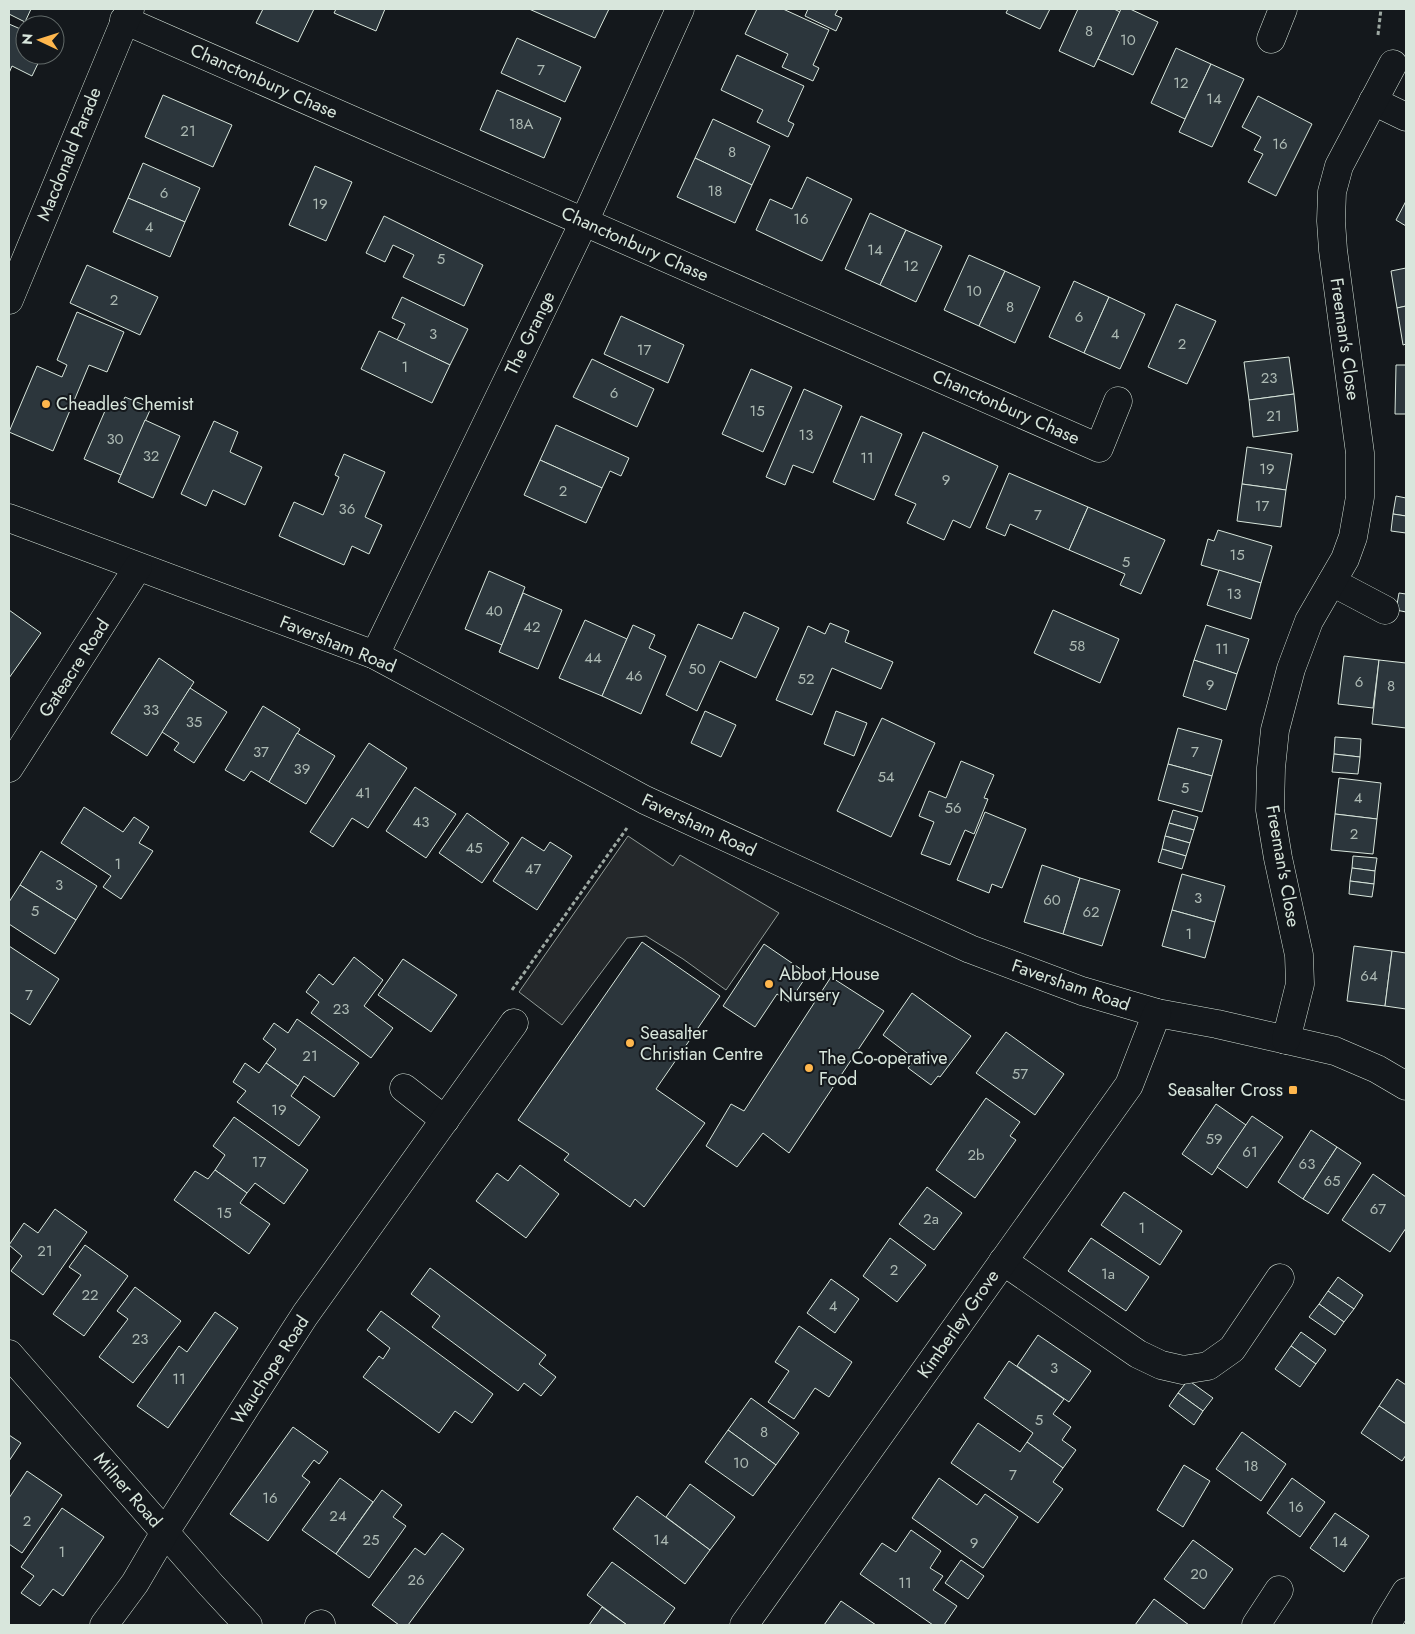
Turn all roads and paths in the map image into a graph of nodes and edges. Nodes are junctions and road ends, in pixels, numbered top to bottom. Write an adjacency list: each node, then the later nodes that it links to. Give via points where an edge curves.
1 (680, 9): 8 (street, The Grange)
2 (1283, 9): 4 (street)
3 (127, 14): 8 (street, Chanctonbury Chase); 9 (street, Macdonald Parade)
4 (1271, 38)
5 (1393, 64): 6 (street, Freeman's Close)
6 (1373, 101): 7 (street); 13 (street, Freeman's Close, via 1339,166 1332,192 1333,250 1360,452 1360,497 1353,537)
7 (1406, 117)
8 (584, 222): 10 (street, Chanctonbury Chase, via 1099,448); 15 (street, The Grange)
9 (9, 300)
10 (1118, 401)
11 (9, 518): 12 (street, Faversham Road)
12 (138, 567): 15 (street, Faversham Road); 16 (street, Gateacre Road)
13 (1332, 582): 14 (street); 21 (street, Freeman's Close, via 1310,621 1291,669 1275,730 1272,759 1270,810 1298,955 1300,984)
14 (1385, 610)
15 (375, 655): 17 (street, Faversham Road)
16 (9, 768)
17 (645, 800): 18 (path); 19 (street, Faversham Road, via 970,949 1082,991)
18 (509, 994)
19 (1157, 1013): 21 (street, Faversham Road); 25 (street, Kimberley Grove, via 1129,1085)
20 (514, 1024): 24 (street, Wauchope Road)
21 (1286, 1040): 22 (street, Faversham Road, via 1335,1051)
22 (1406, 1086)
23 (404, 1088): 24 (street)
24 (445, 1120): 28 (street, Wauchope Road, via 305,1315)
25 (1003, 1261): 26 (street, via 1138,1354 1183,1370 1208,1366 1232,1349); 33 (street, Kimberley Grove)
26 (1280, 1278)
27 (9, 1354): 28 (street, Milner Road)
28 (164, 1532): 31 (street, Wauchope Road, via 135,1583); 32 (street, Milner Road)
29 (1279, 1590): 34 (street)
30 (1406, 1592): 35 (street)
31 (104, 1625)
32 (248, 1625)
33 (744, 1625)
34 (1256, 1625)
35 (1386, 1625)

